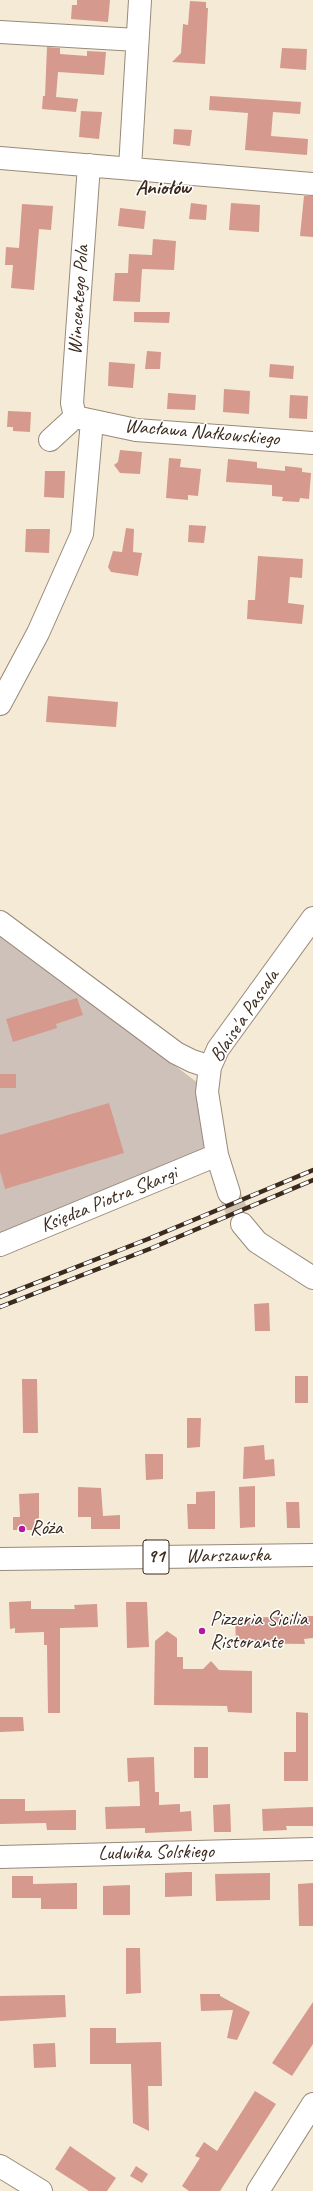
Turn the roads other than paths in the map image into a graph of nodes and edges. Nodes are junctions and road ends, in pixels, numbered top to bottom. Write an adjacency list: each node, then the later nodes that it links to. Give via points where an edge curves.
1 (140, 0): 3 (street)
2 (0, 32): 3 (street)
3 (137, 40): 6 (street)
4 (0, 158): 5 (street)
5 (89, 165): 6 (street); 8 (street, Wincentego Pola, via 72,403)
6 (130, 168): 7 (street)
7 (313, 184)
8 (83, 419): 9 (street); 10 (street, Wacława Nałkowskiego, via 136,430); 11 (street, Wincentego Pola, via 82,534 38,633)
9 (50, 440)
10 (313, 443)
11 (0, 704)
12 (313, 918): 14 (street, Blaise'a Pascala, via 218,1048)
13 (0, 922): 14 (street, via 176,1053)
14 (210, 1067): 15 (street, Blaise'a Pascala, via 207,1092)
15 (217, 1155): 16 (street, Blaise'a Pascala); 18 (street, Księdza Piotra Skargi)
16 (229, 1193)
17 (242, 1224): 19 (street, via 257,1242)
18 (0, 1245)
19 (313, 1278)
20 (313, 1555): 21 (street, Warszawska / 91)
21 (0, 1559)
22 (313, 1849): 23 (street, Ludwika Solskiego)
23 (0, 1857)
24 (313, 2104): 27 (street)
25 (0, 2166): 26 (street)
26 (41, 2191)
27 (258, 2191)

